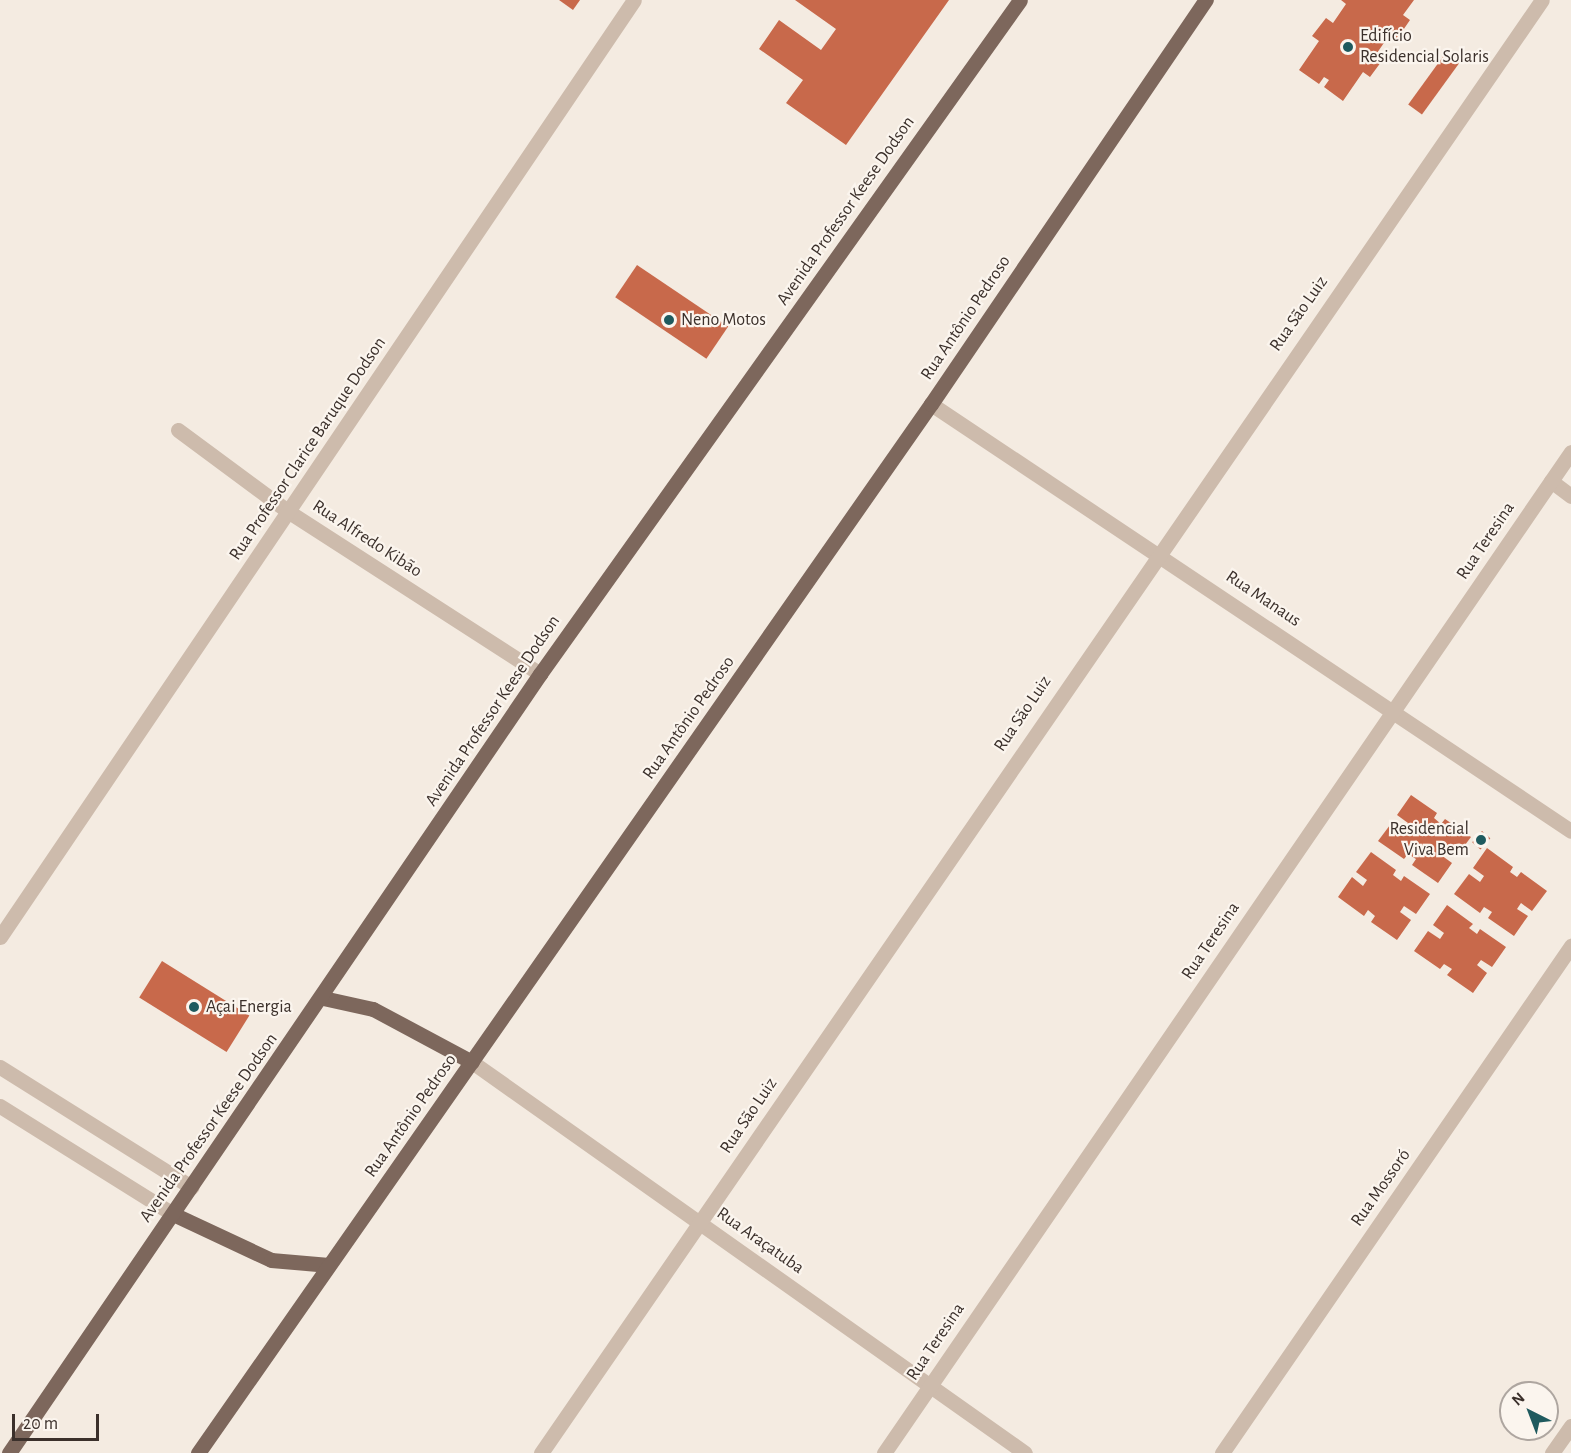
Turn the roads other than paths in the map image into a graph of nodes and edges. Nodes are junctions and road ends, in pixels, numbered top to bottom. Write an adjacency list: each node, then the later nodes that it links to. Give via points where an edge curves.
1 (634, 0): 10 (street, Rua Professor Clarice Baruque Dodson)
2 (1020, 0): 12 (main road, Avenida Professor Keese Dodson)
3 (1206, 0): 5 (main road, Rua Antônio Pedroso)
4 (1542, 0): 11 (street, Rua São Luiz)
5 (931, 404): 11 (street, Rua Manaus); 19 (main road, Rua Antônio Pedroso)
6 (178, 430): 10 (street, Rua Alfredo Kibão)
7 (1571, 452): 8 (street, Rua Teresina)
8 (1551, 481): 9 (street); 13 (street, Rua Teresina)
9 (1571, 496)
10 (289, 512): 12 (street, Rua Alfredo Kibão); 15 (street, Rua Professor Clarice Baruque Dodson)
11 (1157, 552): 13 (street, Rua Manaus); 24 (street, Rua São Luiz)
12 (540, 674): 18 (main road, Avenida Professor Keese Dodson)
13 (1394, 709): 14 (street, Rua Manaus); 26 (street, Rua Teresina)
14 (1571, 831)
15 (6, 923): 16 (street, Rua Professor Clarice Baruque Dodson)
16 (0, 937)
17 (1571, 946): 33 (street, Rua Mossoró)
18 (323, 998): 19 (main road, via 373,1009); 22 (main road, Avenida Professor Keese Dodson)
19 (472, 1062): 24 (street, Rua Araçatuba); 25 (main road, Rua Antônio Pedroso)
20 (0, 1067): 22 (street)
21 (0, 1106): 23 (street)
22 (191, 1187): 23 (main road, Avenida Professor Keese Dodson)
23 (173, 1214): 25 (main road, via 271,1260); 28 (main road, Avenida Professor Keese Dodson)
24 (700, 1223): 26 (street, Rua Araçatuba); 30 (street, Rua São Luiz)
25 (329, 1265): 29 (main road, Rua Antônio Pedroso)
26 (930, 1385): 31 (street, Rua Teresina); 32 (street, Rua Araçatuba)
27 (1571, 1426): 34 (street)
28 (9, 1453)
29 (198, 1453)
30 (541, 1453)
31 (884, 1453)
32 (1025, 1453)
33 (1222, 1453)
34 (1552, 1453)

